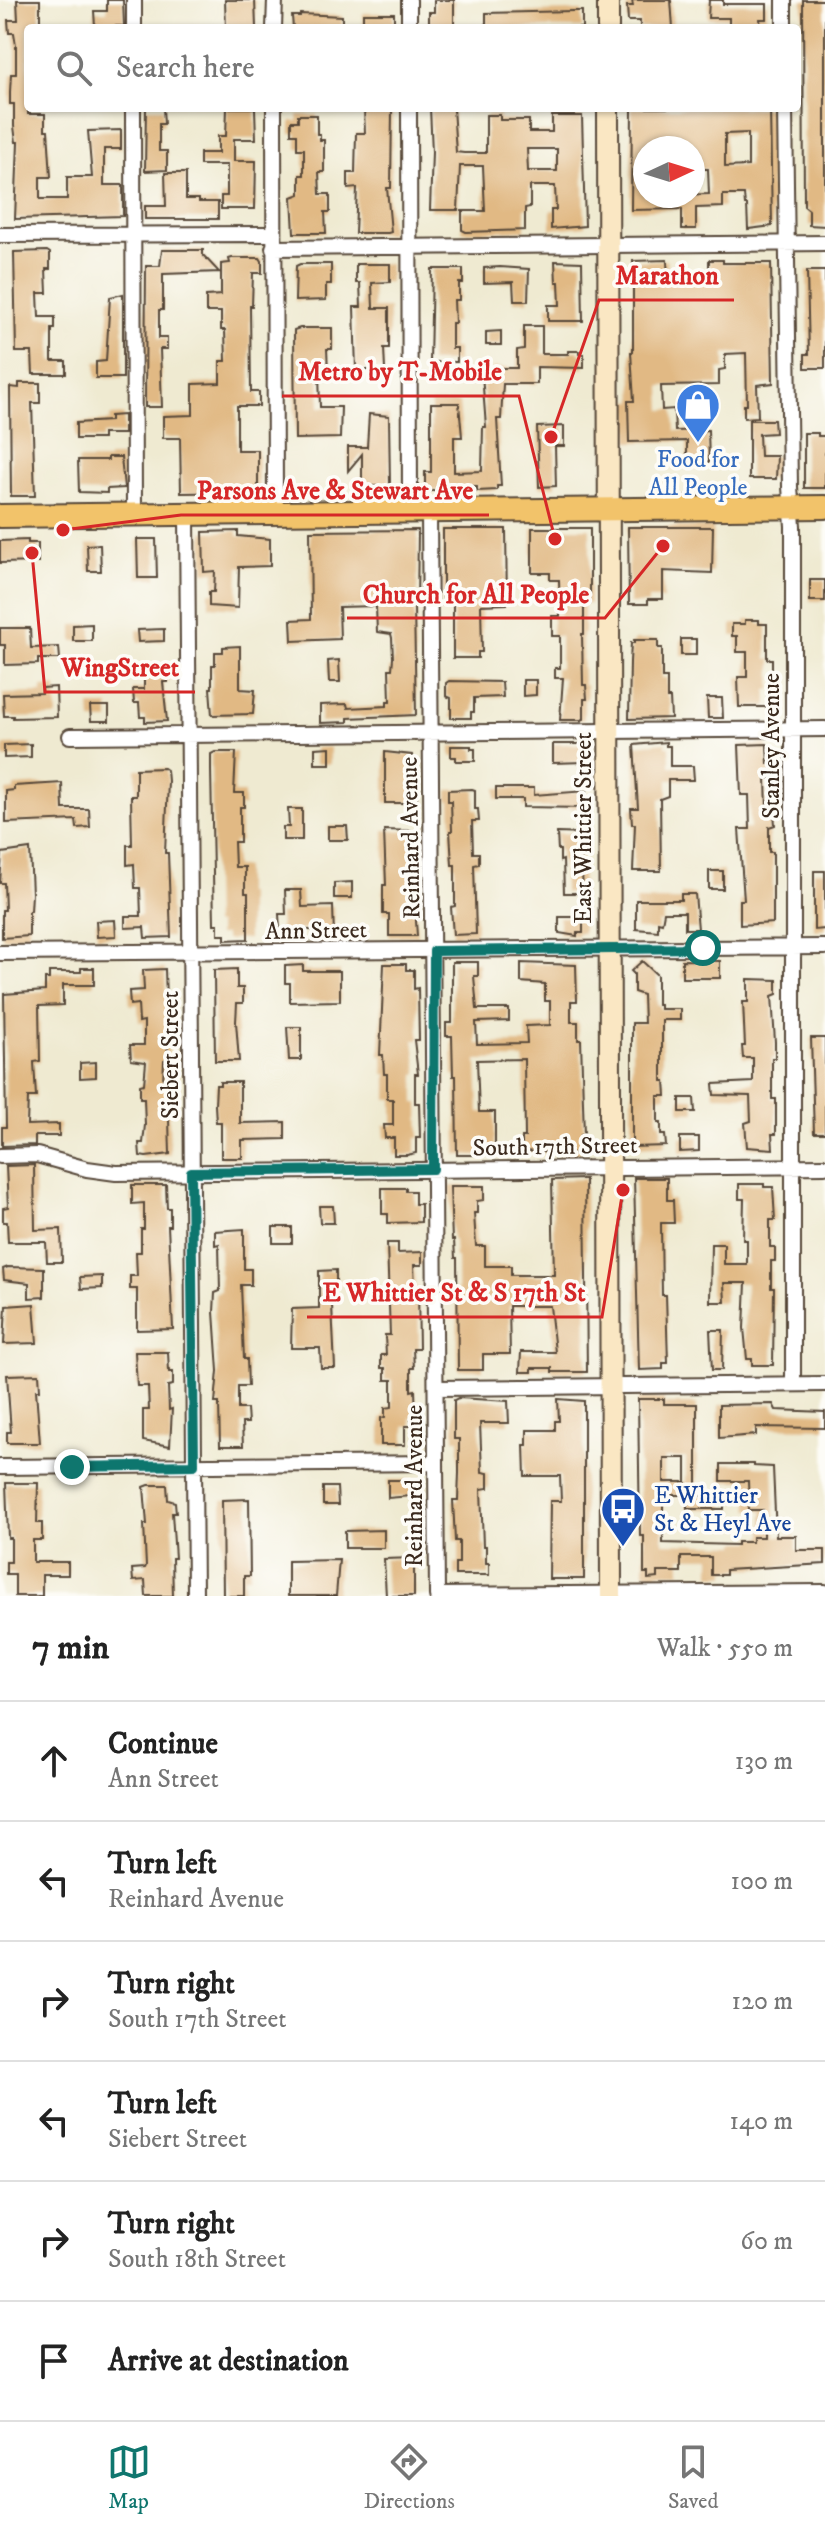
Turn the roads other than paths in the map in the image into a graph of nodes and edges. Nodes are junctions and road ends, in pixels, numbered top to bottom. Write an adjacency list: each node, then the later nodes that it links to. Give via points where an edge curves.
1 (134, 0): 6 (street)
2 (275, 0): 7 (street)
3 (409, 0): 8 (street)
4 (608, 0): 9 (street)
5 (784, 0): 10 (street)
6 (134, 24)
7 (274, 24)
8 (409, 24)
9 (608, 24)
10 (784, 24)
11 (133, 112): 16 (street)
12 (274, 112): 18 (street)
13 (409, 112): 22 (street, Reinhard Avenue)
14 (608, 112): 20 (street, East Whittier Street)
15 (785, 112): 21 (street, Stanley Avenue)
16 (132, 234): 17 (street); 18 (street); 30 (street)
17 (0, 235)
18 (273, 241): 22 (street); 27 (street)
19 (825, 243): 21 (street)
20 (609, 244): 21 (street); 22 (street); 25 (street, East Whittier Street)
21 (787, 244): 24 (street, Stanley Avenue)
22 (410, 247): 26 (street, Reinhard Avenue)
23 (825, 507): 24 (main road)
24 (791, 508): 25 (main road); 32 (street, Stanley Avenue)
25 (608, 509): 26 (main road); 33 (street, East Whittier Street)
26 (420, 511): 27 (main road); 34 (street, Reinhard Avenue)
27 (275, 512): 28 (main road)
28 (187, 514): 30 (main road); 35 (street, Siebert Street)
29 (0, 516): 30 (main road)
30 (134, 516)
31 (825, 729): 32 (street)
32 (793, 730): 33 (street); 37 (street, Stanley Avenue)
33 (609, 731): 34 (street); 39 (street, East Whittier Street)
34 (431, 734): 35 (street); 40 (street, Reinhard Avenue)
35 (189, 735): 36 (street); 42 (street, Siebert Street)
36 (70, 736)
37 (793, 947): 38 (street, Ann Street); 39 (street, Ann Street); 44 (street, Stanley Avenue)
38 (825, 947)
39 (610, 949): 40 (street, Ann Street); 46 (street, East Whittier Street)
40 (434, 951): 42 (street, Ann Street); 47 (street, Reinhard Avenue)
41 (0, 953): 42 (street, Ann Street)
42 (192, 953): 48 (street, Siebert Street)
43 (0, 1156): 48 (street, South 17th Street, via 37,1155 116,1173)
44 (793, 1166): 45 (street, South 17th Street); 46 (street, South 17th Street); 49 (street, Stanley Avenue)
45 (825, 1166)
46 (610, 1167): 47 (street, South 17th Street); 51 (street, East Whittier Street)
47 (433, 1169): 48 (street, South 17th Street); 52 (street, Reinhard Avenue)
48 (191, 1172): 54 (street, Siebert Street)
49 (793, 1384): 50 (street); 51 (street)
50 (825, 1384)
51 (610, 1386): 52 (street); 58 (street, East Whittier Street)
52 (436, 1388): 53 (street, Reinhard Avenue)
53 (436, 1463): 54 (street); 60 (street, Reinhard Avenue)
54 (194, 1465): 55 (street); 59 (street, Siebert Street)
55 (0, 1467)
56 (825, 1592): 57 (street)
57 (793, 1594): 58 (street)
58 (611, 1595): 60 (street)
59 (195, 1596)
60 (437, 1596)

